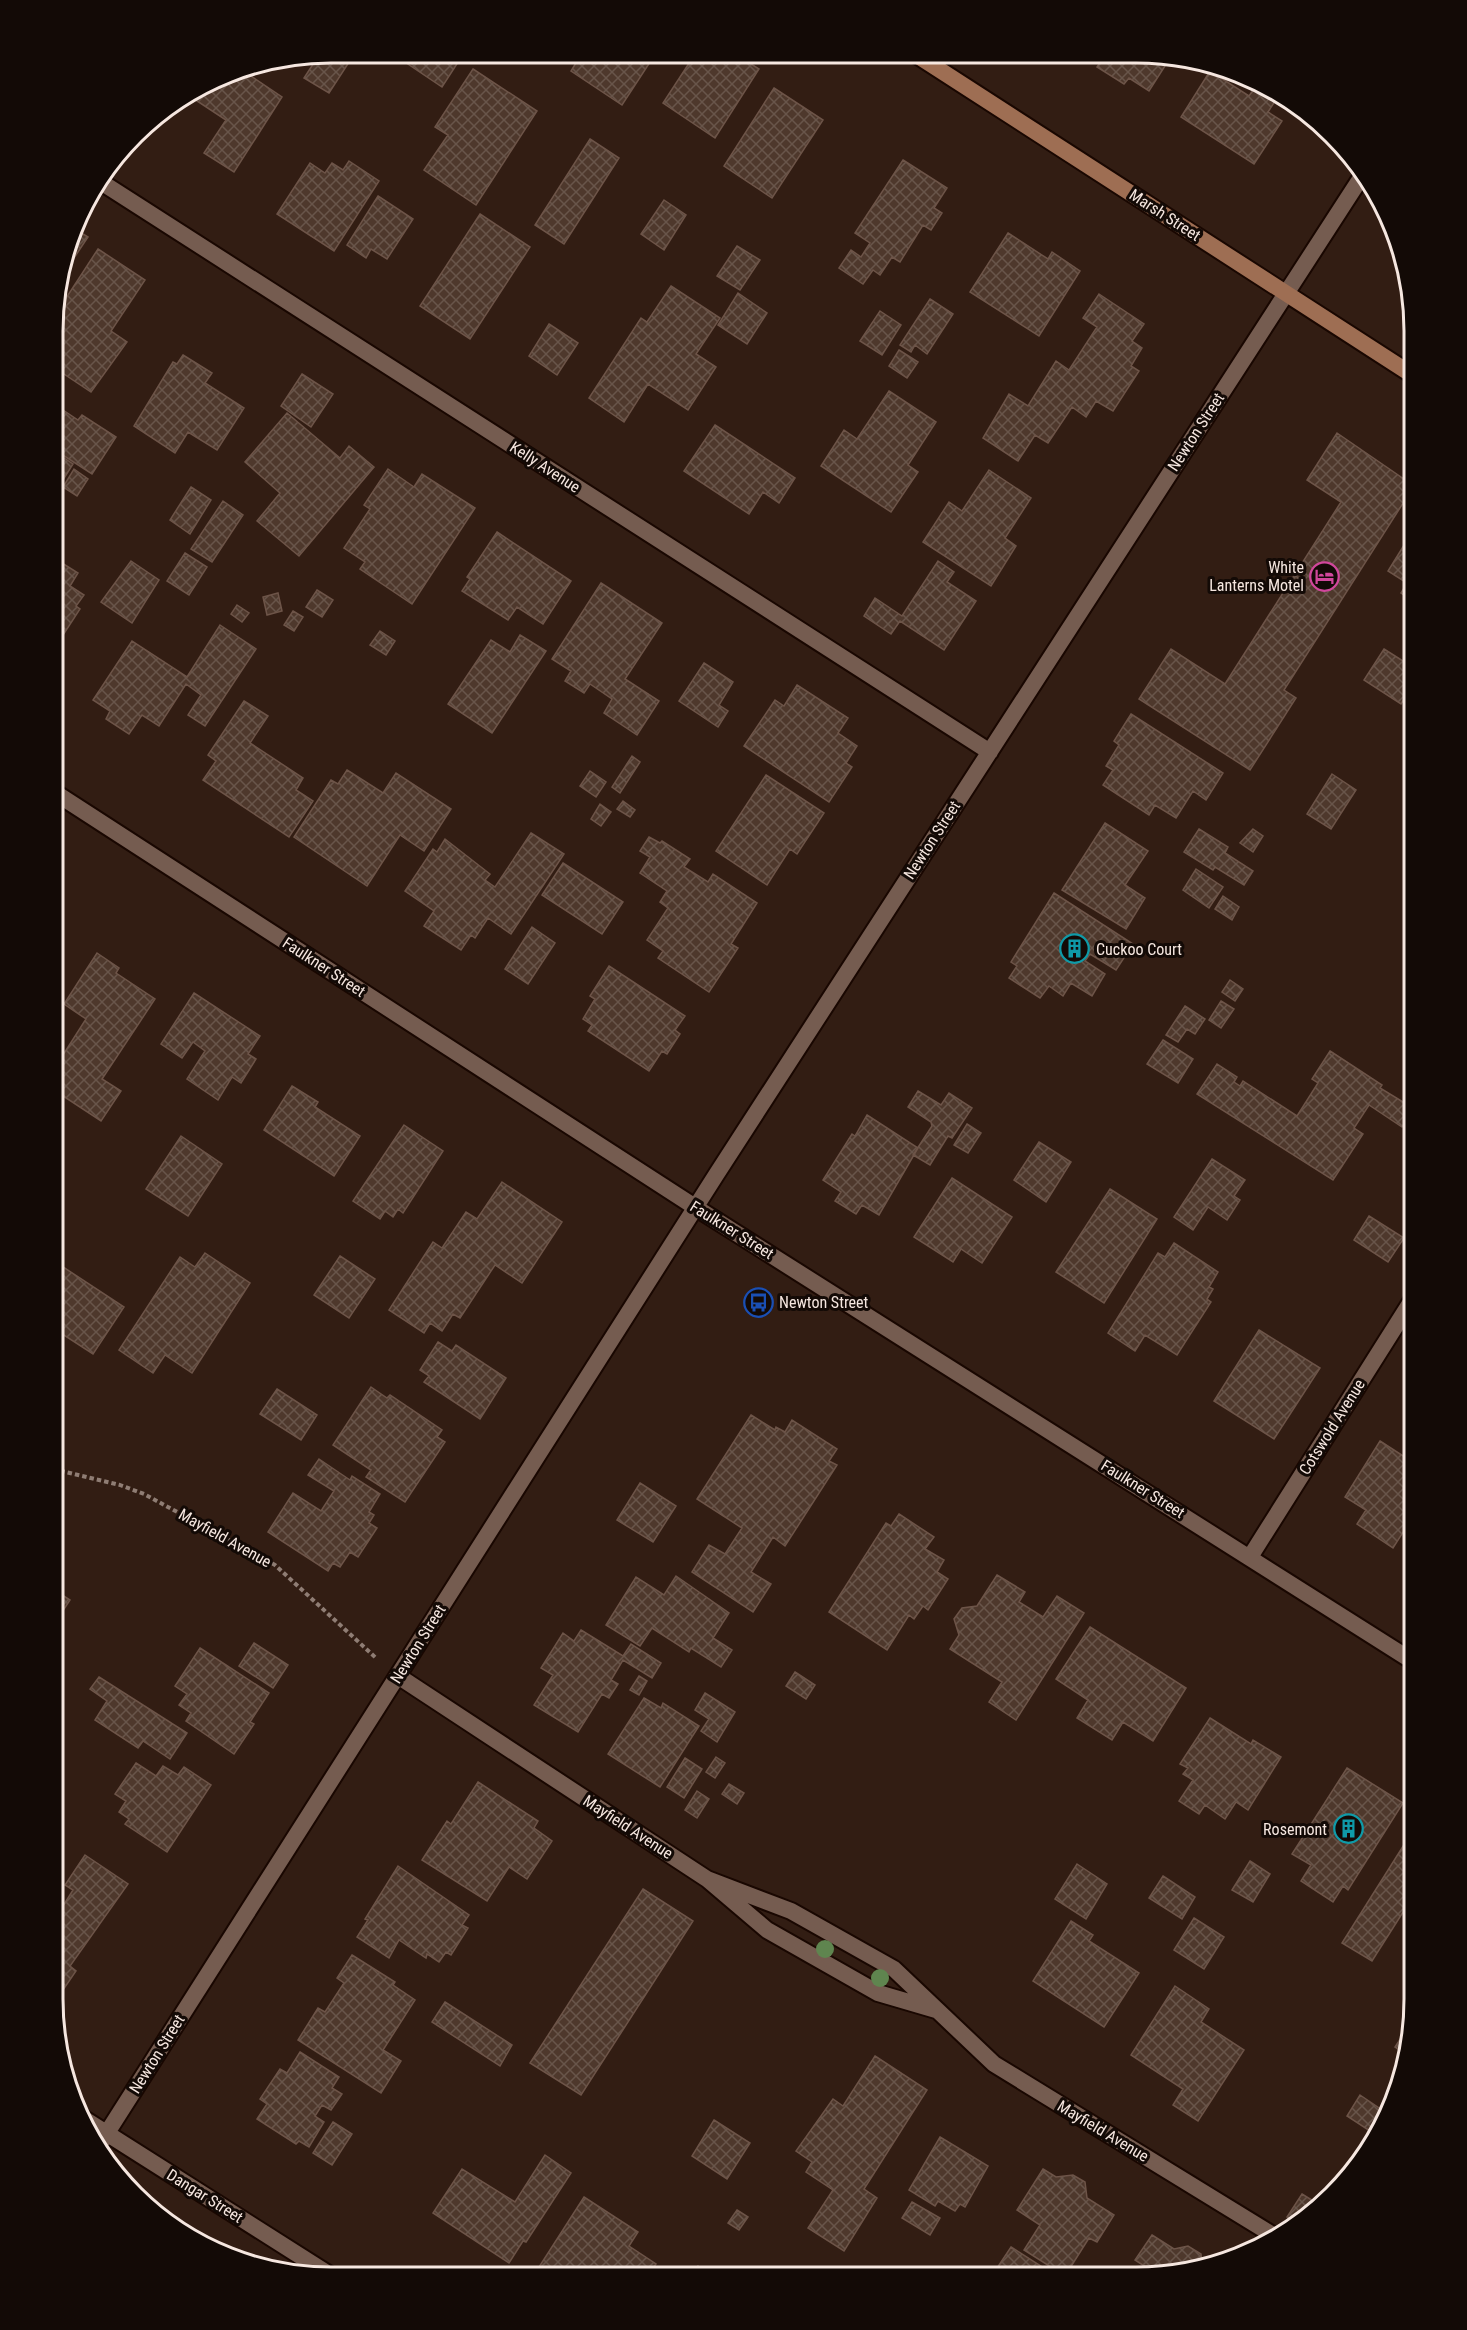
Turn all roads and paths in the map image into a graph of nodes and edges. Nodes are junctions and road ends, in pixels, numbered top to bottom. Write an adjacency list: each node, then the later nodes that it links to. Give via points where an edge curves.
1 (929, 63): 4 (main road, Marsh Street)
2 (1359, 181): 4 (street, Newton Street)
3 (106, 185): 6 (street, Kelly Avenue)
4 (1286, 293): 5 (main road, Marsh Street); 6 (street, Newton Street)
5 (1404, 370)
6 (990, 752): 8 (street, Newton Street)
7 (63, 798): 8 (street, Faulkner Street)
8 (695, 1207): 11 (street, Faulkner Street); 14 (street, Newton Street)
9 (1404, 1313): 11 (street, Cotswold Avenue)
10 (63, 1471): 12 (path, Mayfield Avenue, via 144,1494 275,1565)
11 (1250, 1557): 13 (street, Faulkner Street)
12 (370, 1654)
13 (1404, 1656)
14 (398, 1676): 15 (street, Mayfield Avenue); 17 (street, Newton Street)
15 (707, 1879): 16 (street, Mayfield Avenue, via 801,1916 894,1969); 16 (street, Mayfield Avenue, via 766,1930 878,1993)
16 (940, 2012): 19 (street, Mayfield Avenue, via 994,2064)
17 (103, 2139)
18 (104, 2141): 20 (street, Dangar Street)
19 (1268, 2232)
20 (315, 2266)

